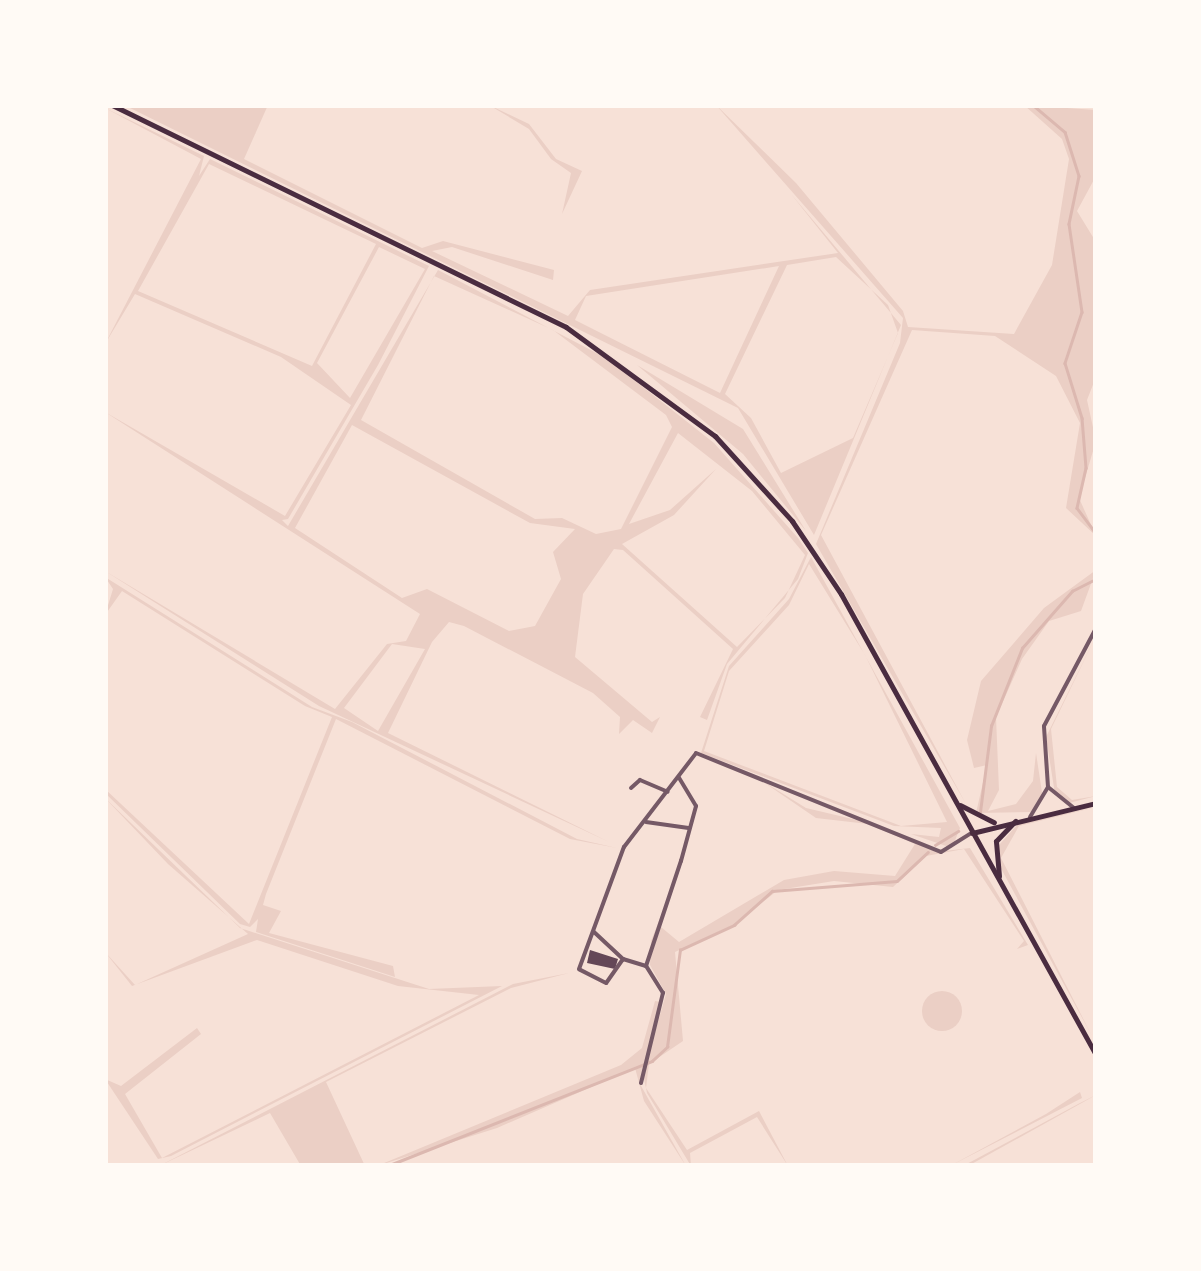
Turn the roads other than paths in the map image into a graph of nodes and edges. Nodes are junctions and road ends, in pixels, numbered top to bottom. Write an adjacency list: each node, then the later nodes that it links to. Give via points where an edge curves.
1 (112, 105): 7 (main road, via 566,328 686,410 772,495 818,558)
2 (1096, 628): 6 (street, via 1044,726)
3 (678, 776): 5 (street); 16 (street, via 696,806); 17 (street, via 696,754 942,852)
4 (631, 788): 5 (street, via 640,780)
5 (668, 792): 13 (street)
6 (1049, 794): 9 (street); 10 (street); 11 (street)
7 (950, 795): 14 (main road); 17 (main road)
8 (1096, 803): 9 (main road)
9 (1074, 808): 10 (main road)
10 (1053, 812): 11 (main road)
11 (1030, 816): 12 (main road)
12 (1017, 819): 14 (main road); 18 (main road)
13 (646, 822): 16 (street); 20 (street, via 624,846)
14 (996, 823): 15 (main road)
15 (986, 826): 17 (main road); 18 (main road)
16 (689, 828): 22 (street)
17 (972, 833): 19 (main road)
18 (996, 841): 19 (main road)
19 (1000, 884): 24 (main road)
20 (594, 932): 21 (street); 21 (street, via 579,969 606,983)
21 (622, 959): 22 (street)
22 (646, 966): 26 (street, via 663,993)
23 (1096, 1037): 24 (street)
24 (1089, 1043): 25 (main road)
25 (1096, 1055)
26 (642, 1083)

